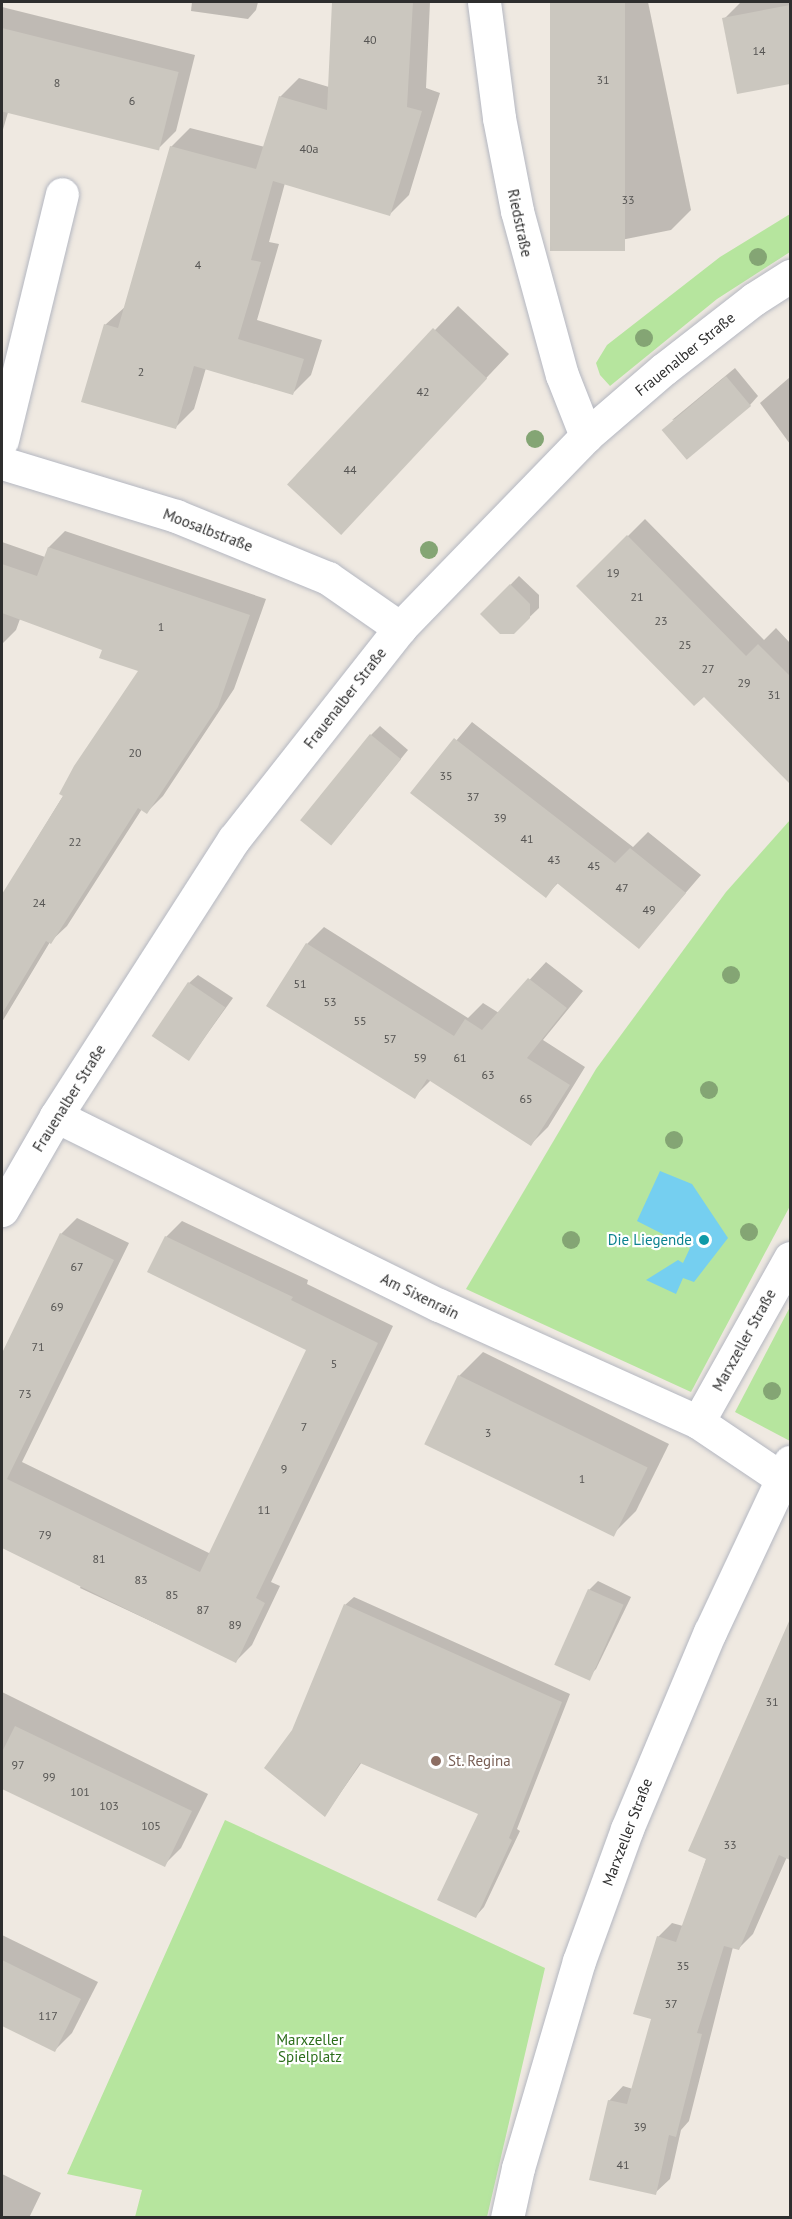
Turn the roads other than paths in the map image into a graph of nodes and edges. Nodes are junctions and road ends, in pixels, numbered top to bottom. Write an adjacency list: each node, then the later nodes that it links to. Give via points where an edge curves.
1 (484, 2): 4 (street, Riedstraße, via 499,118 517,211 562,375)
2 (62, 194): 5 (street)
3 (790, 276): 4 (street, Frauenalber Straße, via 664,369)
4 (586, 436): 7 (street, Frauenalber Straße)
5 (2, 440)
6 (2, 463): 7 (street, Moosalbstraße, via 176,516 328,578)
7 (400, 628): 8 (street, Frauenalber Straße, via 234,839)
8 (56, 1116): 9 (street, Frauenalber Straße); 11 (street, Am Sixenrain, via 439,1305)
9 (2, 1210)
10 (790, 1258): 11 (street, Marxzeller Straße)
11 (698, 1422): 12 (street, Am Sixenrain)
12 (786, 1470): 13 (street, Marxzeller Straße, via 669,1725 627,1829 579,1961)
13 (507, 2217)

